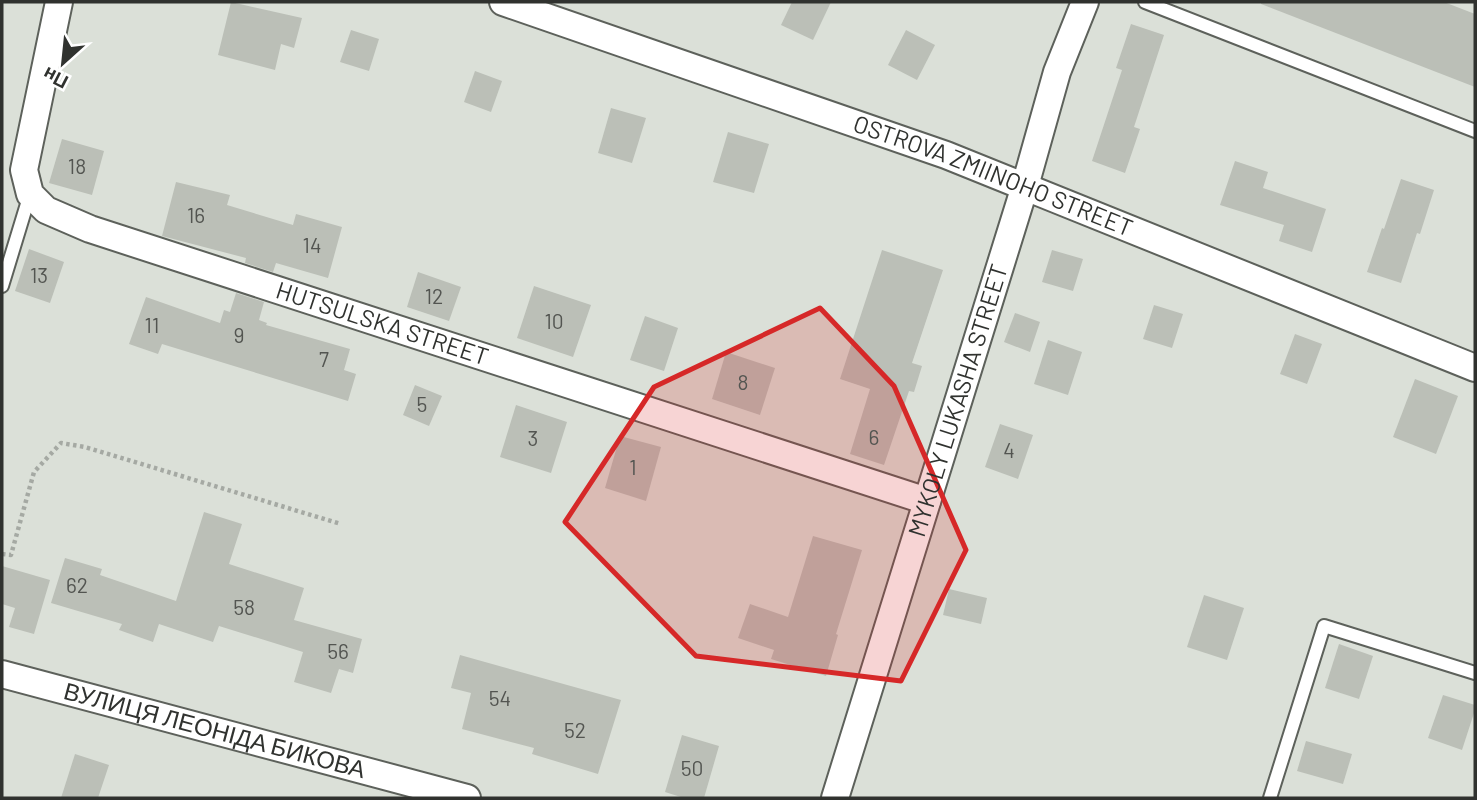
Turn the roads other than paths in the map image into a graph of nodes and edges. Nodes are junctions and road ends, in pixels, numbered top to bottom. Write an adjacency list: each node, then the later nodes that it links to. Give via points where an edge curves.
1 (59, 2): 7 (street, via 24,170)
2 (503, 2): 6 (street, OSTROVA ZMIINOHO STREET)
3 (1085, 2): 6 (street, MYKOLY LUKASHA STREET, via 1057,72)
4 (1145, 2): 5 (lane)
5 (1475, 131)
6 (1025, 186): 9 (street, OSTROVA ZMIINOHO STREET); 10 (street, MYKOLY LUKASHA STREET)
7 (30, 194): 8 (lane); 10 (street, HUTSULSKA STREET, via 46,210 89,229)
8 (2, 286)
9 (1475, 368)
10 (927, 501): 14 (street, MYKOLY LUKASHA STREET)
11 (1475, 673): 15 (lane, via 1324,626)
12 (2, 674): 13 (street, ВУЛИЦЯ ЛЕОНІДА БИКОВА)
13 (467, 798)
14 (835, 798)
15 (1270, 798)

